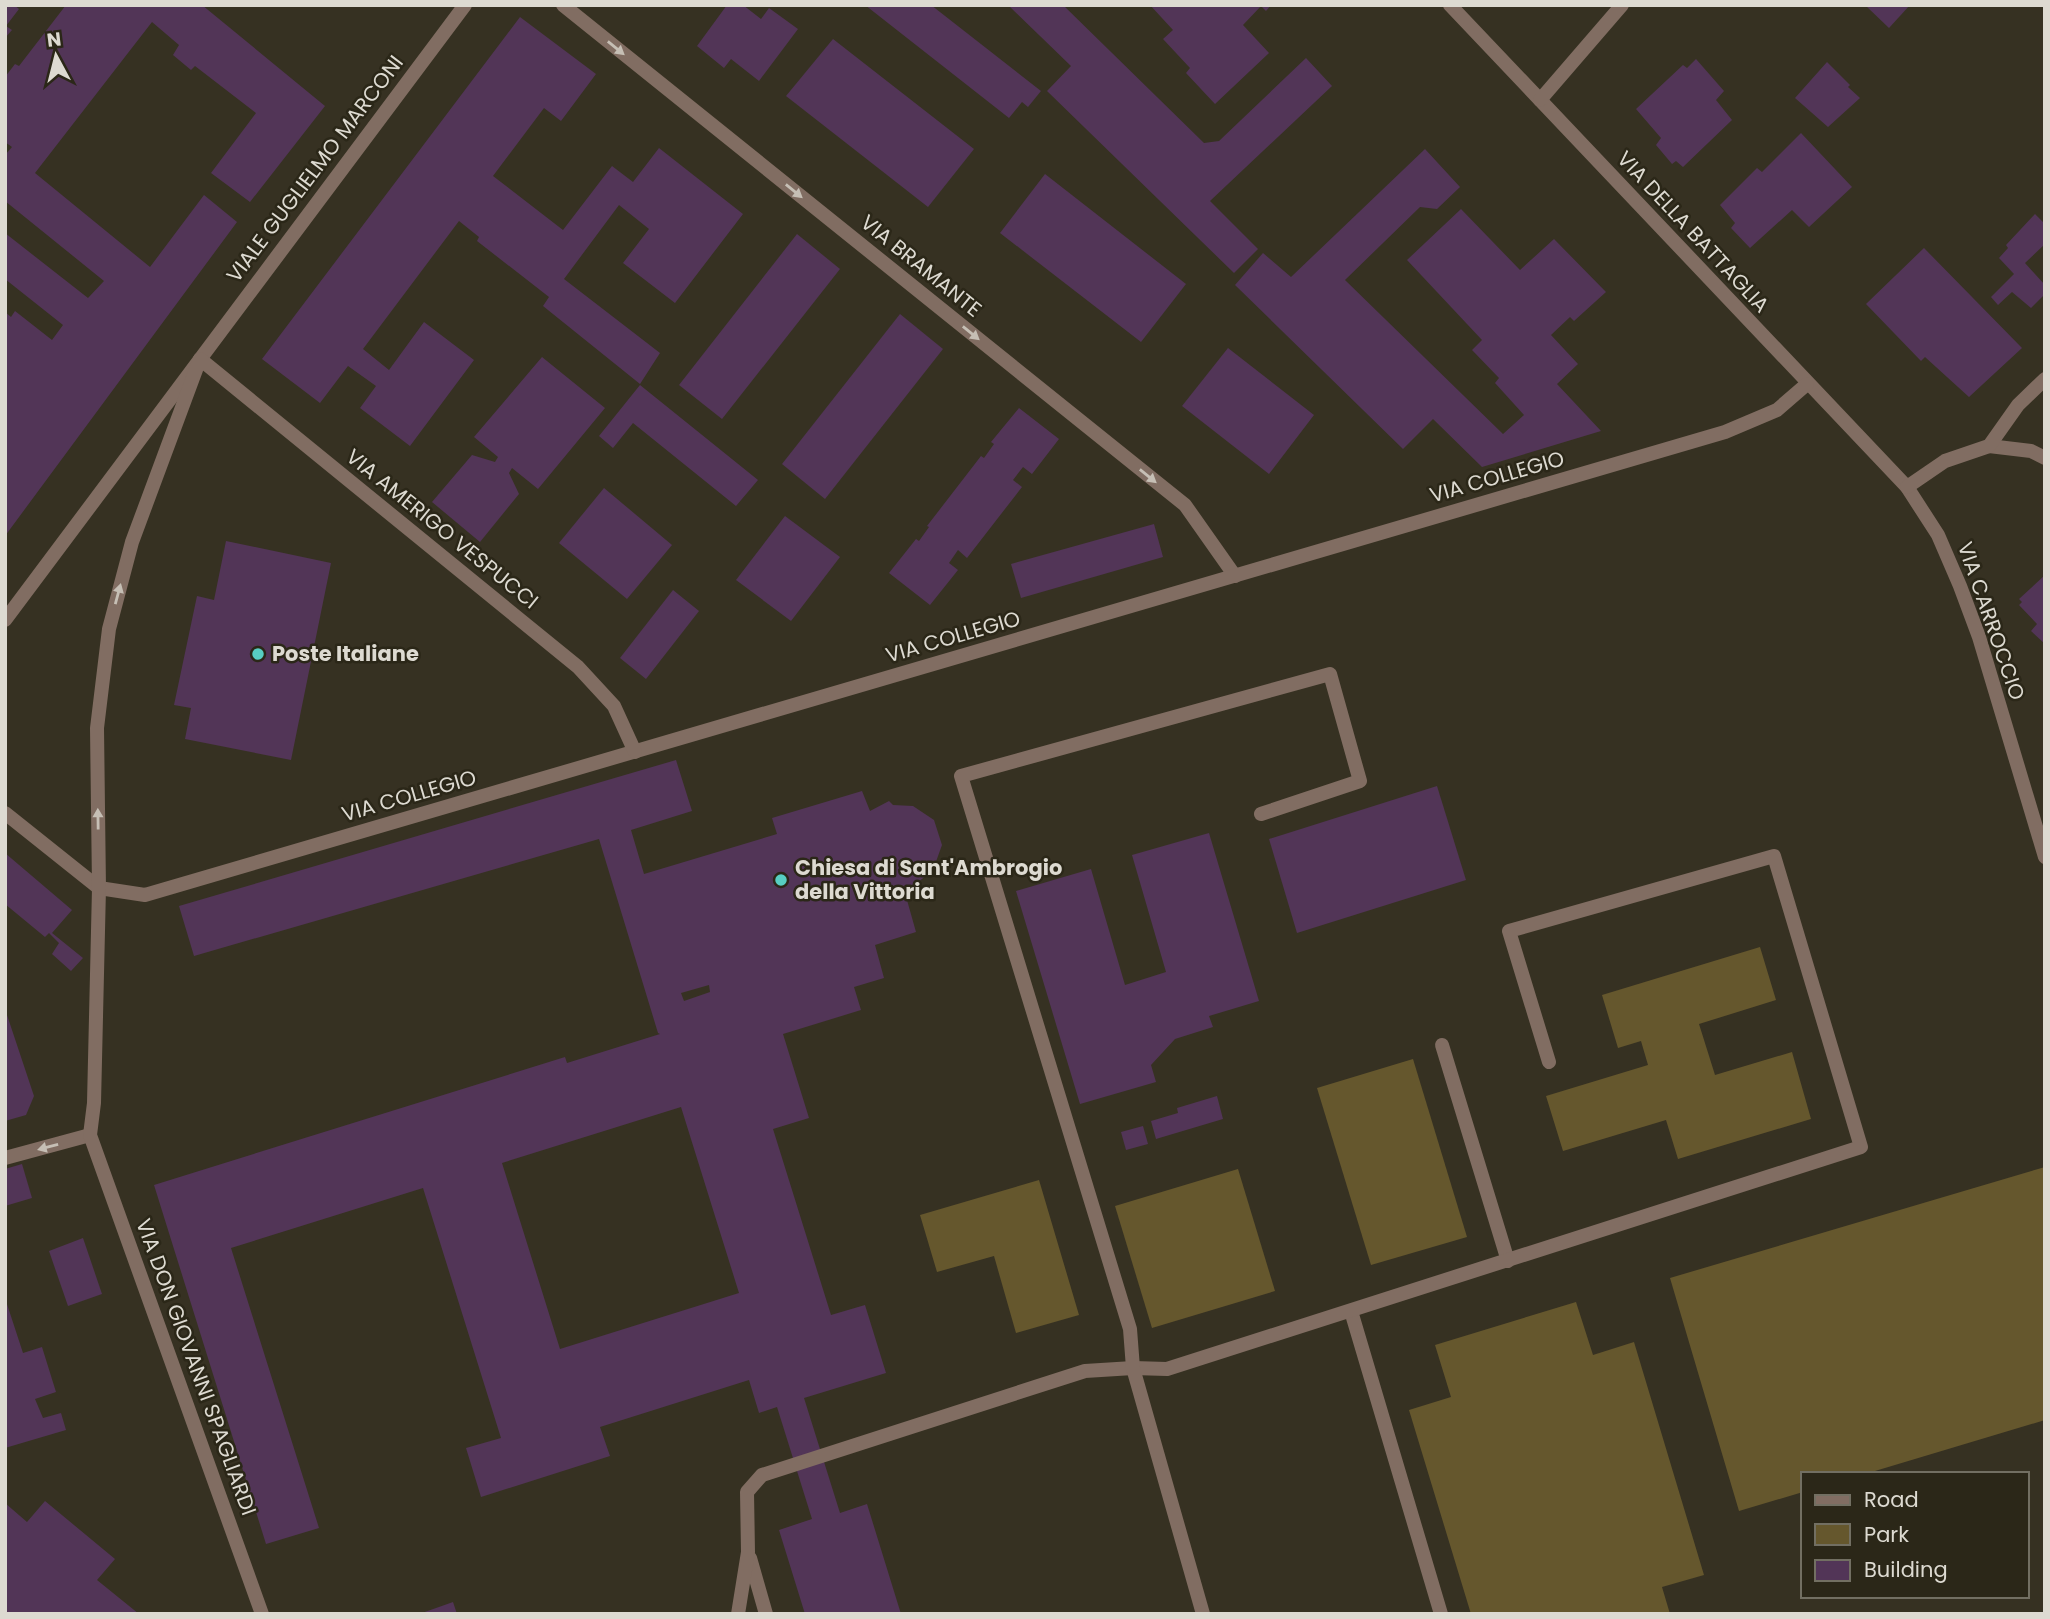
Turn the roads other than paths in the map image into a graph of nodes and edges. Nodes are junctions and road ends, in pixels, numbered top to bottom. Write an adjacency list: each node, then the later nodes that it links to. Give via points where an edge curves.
1 (465, 5): 6 (street, VIALE GUGLIELMO MARCONI)
2 (563, 5): 12 (street, VIA BRAMANTE, one-way to 12, via 1185,505)
3 (1450, 5): 5 (street, VIA DELLA BATTAGLIA)
4 (1622, 5): 5 (street)
5 (1540, 100): 8 (street, VIA DELLA BATTAGLIA)
6 (200, 359): 13 (street, VIALE GUGLIELMO MARCONI); 14 (street, VIA AMERIGO VESPUCCI, via 578,667 614,706); 18 (street, VIALE GUGLIELMO MARCONI, one-way to 6, via 97,728 109,629 132,542)
7 (2045, 379): 9 (street, via 2018,405)
8 (1807, 384): 11 (street, VIA DELLA BATTAGLIA); 12 (street, VIA COLLEGIO, via 1777,410 1725,432)
9 (1989, 446): 10 (street, via 2031,451); 11 (street, via 1945,461)
10 (2045, 458)
11 (1907, 487): 17 (street, VIA CARROCCIO, via 1938,535 1960,586)
12 (1235, 576): 14 (street, VIA COLLEGIO)
13 (5, 620)
14 (635, 752): 18 (street, VIA COLLEGIO, via 145,895)
15 (5, 813): 18 (street)
16 (1261, 814): 25 (street, via 1360,781 1330,674 961,776 1130,1329)
17 (2045, 857)
18 (99, 888): 21 (street, VIA DON GIOVANNI SPAGLIARDI)
19 (1442, 1045): 23 (street)
20 (1549, 1062): 23 (street, via 1509,931 1774,856 1861,1147)
21 (90, 1135): 22 (street, one-way to 22); 27 (street, VIA DON GIOVANNI SPAGLIARDI)
22 (5, 1158)
23 (1508, 1261): 24 (street)
24 (1351, 1311): 25 (street, via 1167,1370); 31 (street)
25 (1133, 1368): 26 (street, via 1085,1371 762,1475 747,1492); 30 (street)
26 (748, 1552): 28 (street); 29 (street)
27 (262, 1614)
28 (738, 1614)
29 (766, 1614)
30 (1203, 1614)
31 (1441, 1614)

